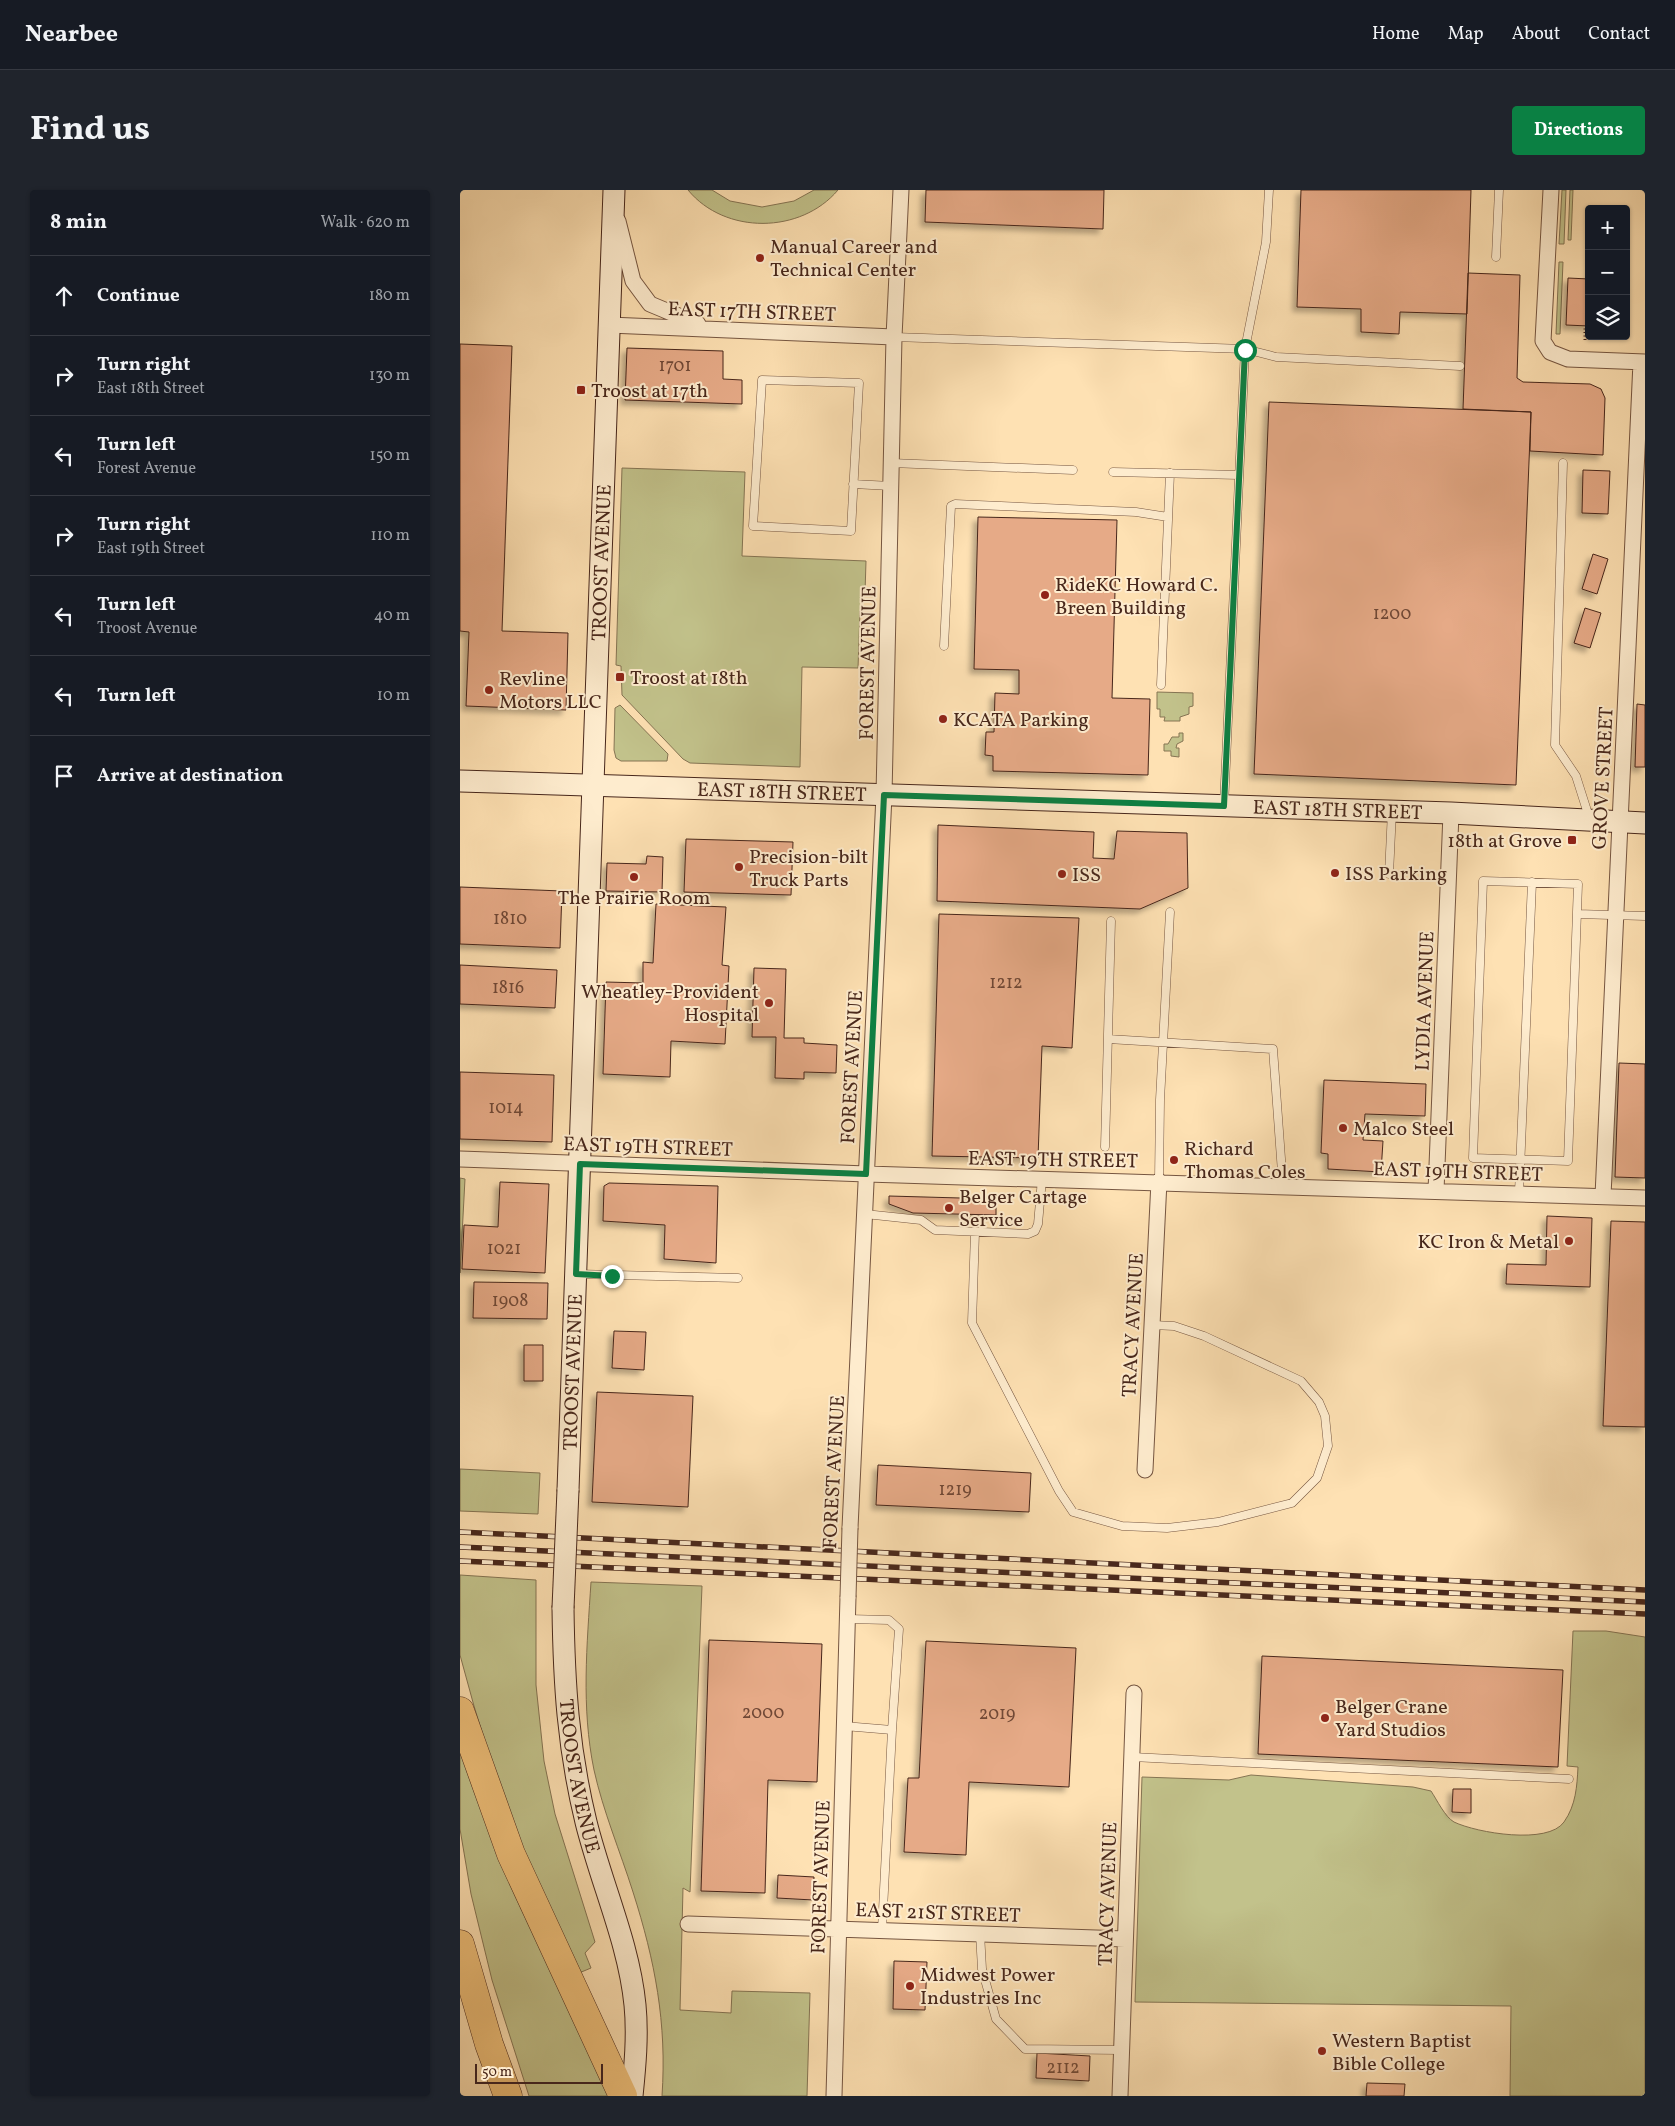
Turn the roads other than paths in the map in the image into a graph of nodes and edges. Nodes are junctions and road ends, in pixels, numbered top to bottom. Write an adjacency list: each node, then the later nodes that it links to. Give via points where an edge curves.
1 (901, 190): 9 (street, FOREST AVENUE)
2 (1268, 190): 10 (lane, via 1266,242)
3 (1499, 190): 6 (lane)
4 (1551, 190): 11 (street, via 1543,341 1550,352 1568,359)
5 (614, 196): 7 (main road, TROOST AVENUE); 8 (street, via 633,281 650,304)
6 (1496, 257)
7 (609, 325): 8 (street, EAST 17TH STREET); 25 (main road, TROOST AVENUE)
8 (713, 330): 9 (street, EAST 17TH STREET)
9 (894, 337): 10 (lane); 13 (street, FOREST AVENUE)
10 (1245, 350): 12 (lane, via 1276,357); 18 (lane)
11 (1643, 362): 31 (street, GROVE STREET)
12 (1460, 366)
13 (891, 463): 15 (lane); 20 (street, FOREST AVENUE)
14 (1562, 463): 30 (lane, via 1555,745 1576,776)
15 (1073, 470)
16 (1113, 472): 17 (lane)
17 (1170, 473): 18 (lane); 21 (lane)
18 (1239, 475): 27 (lane)
19 (853, 484): 19 (lane, via 851,532 753,526 762,380 859,383); 20 (lane)
20 (891, 486): 26 (street, FOREST AVENUE)
21 (1168, 517): 22 (lane, via 1136,512 951,506); 23 (lane)
22 (944, 646)
23 (1161, 685)
24 (460, 781): 25 (main road, EAST 18TH STREET)
25 (593, 786): 26 (main road, EAST 18TH STREET); 45 (main road, TROOST AVENUE)
26 (884, 795): 27 (main road, EAST 18TH STREET); 46 (street, FOREST AVENUE)
27 (1224, 806): 28 (main road, EAST 18TH STREET)
28 (1392, 811): 29 (main road, EAST 18TH STREET); 33 (lane)
29 (1451, 813): 30 (main road, EAST 18TH STREET); 50 (street, LYDIA AVENUE)
30 (1590, 820): 31 (main road, EAST 18TH STREET)
31 (1620, 822): 32 (main road, EAST 18TH STREET); 37 (street, GROVE STREET)
32 (1645, 823)
33 (1389, 874)
34 (1532, 882): 36 (lane, via 1578,884); 44 (lane); 44 (lane, via 1483,880 1473,1158)
35 (1170, 912): 41 (lane)
36 (1577, 914): 37 (lane); 44 (lane, via 1568,1161)
37 (1616, 916): 38 (lane); 52 (street, GROVE STREET)
38 (1645, 916)
39 (1111, 921): 40 (lane)
40 (1108, 1040): 41 (lane); 42 (lane)
41 (1164, 1042): 48 (lane); 49 (lane, via 1273,1049)
42 (1105, 1147)
43 (460, 1159): 45 (street, EAST 19TH STREET)
44 (1520, 1160): 51 (lane)
45 (580, 1164): 46 (street, EAST 19TH STREET); 56 (main road, TROOST AVENUE)
46 (866, 1174): 47 (street, EAST 19TH STREET); 54 (street, FOREST AVENUE)
47 (1042, 1179): 48 (street, EAST 19TH STREET); 55 (lane, via 1035,1231 1028,1234)
48 (1159, 1182): 49 (street, EAST 19TH STREET); 58 (street, TRACY AVENUE)
49 (1284, 1186): 50 (street, EAST 19TH STREET)
50 (1436, 1191): 51 (street, EAST 19TH STREET)
51 (1519, 1193): 52 (street, EAST 19TH STREET)
52 (1602, 1196): 53 (street, EAST 19TH STREET)
53 (1645, 1198)
54 (865, 1214): 55 (lane, via 920,1220 936,1230); 60 (street, FOREST AVENUE, bridge)
55 (974, 1232): 58 (lane, via 972,1324 1073,1512 1122,1526 1167,1528 1218,1522 1292,1503 1317,1478 1328,1446 1325,1416 1319,1402 1301,1382 1204,1336 1174,1326)
56 (576, 1274): 57 (lane); 76 (main road, TROOST AVENUE, bridge, via 563,1608 564,1671 570,1746 586,1823 628,1968 635,2006)
57 (738, 1278)
58 (1152, 1325): 59 (street, TRACY AVENUE)
59 (1145, 1470)
60 (848, 1619): 63 (street, FOREST AVENUE); 64 (lane, via 889,1620 899,1629)
61 (1134, 1693): 65 (street, TRACY AVENUE)
62 (460, 1712): 75 (highway, via 511,1854)
63 (844, 1726): 64 (lane); 68 (street, FOREST AVENUE)
64 (892, 1730): 69 (lane)
65 (1132, 1757): 66 (lane); 71 (street, TRACY AVENUE)
66 (1569, 1779)
67 (688, 1924): 68 (street, EAST 21ST STREET)
68 (838, 1929): 69 (street, EAST 21ST STREET); 77 (street, FOREST AVENUE)
69 (882, 1930): 70 (street, EAST 21ST STREET)
70 (980, 1933): 71 (street, EAST 21ST STREET); 73 (lane, via 982,1970 996,2019 1026,2049)
71 (1125, 1938): 73 (street, TRACY AVENUE)
72 (460, 1944): 74 (highway)
73 (1121, 2050): 78 (street, TRACY AVENUE)
74 (508, 2096)
75 (623, 2096)
76 (632, 2096)
77 (834, 2096)
78 (1120, 2096)

